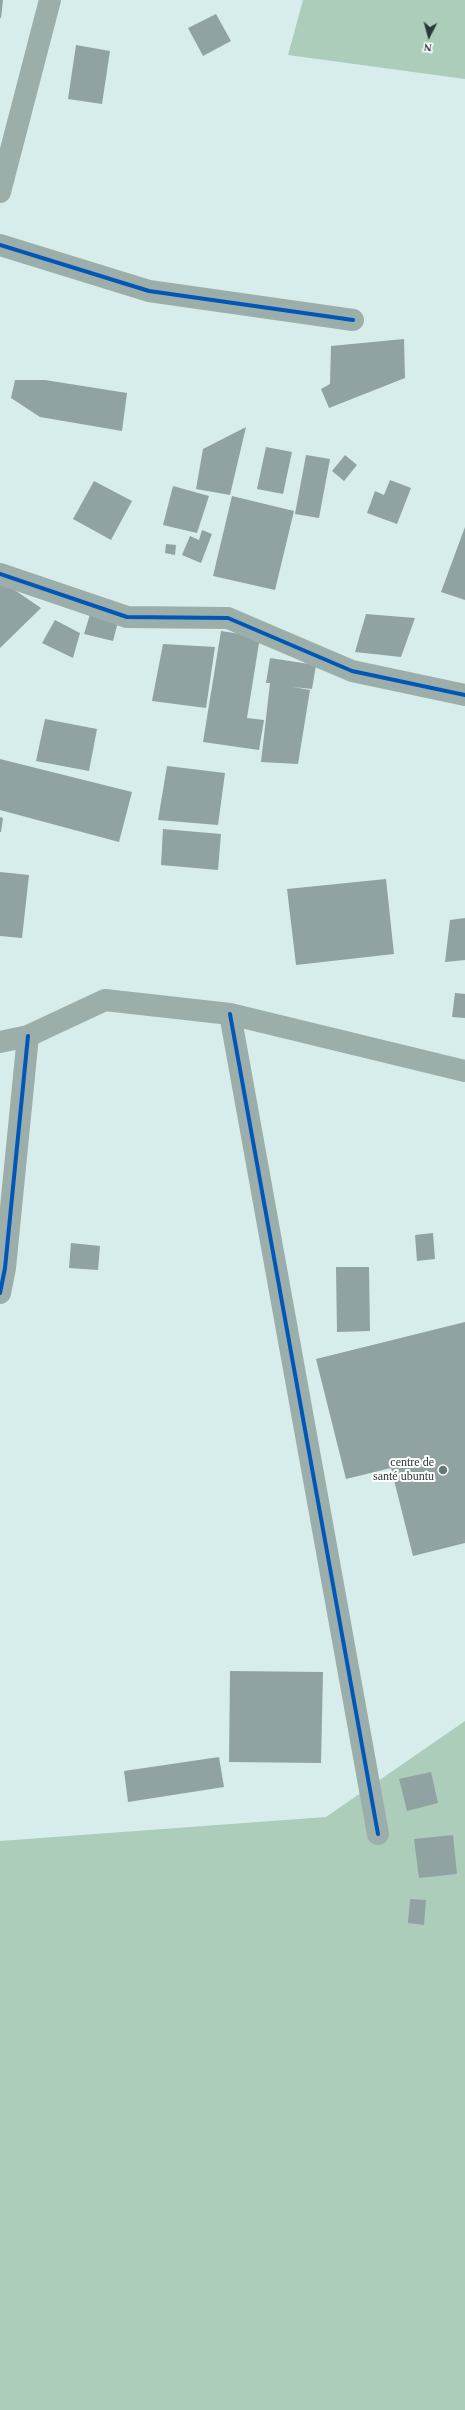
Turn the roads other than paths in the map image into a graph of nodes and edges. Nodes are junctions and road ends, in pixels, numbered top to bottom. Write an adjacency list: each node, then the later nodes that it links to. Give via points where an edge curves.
1 (50, 0): 2 (street)
2 (0, 192)
3 (0, 245): 4 (street, via 149,291)
4 (353, 320)
5 (0, 574): 6 (street, via 127,617 228,618 352,671)
6 (465, 695)
7 (230, 1014): 8 (street, via 105,1000); 10 (street); 12 (street)
8 (28, 1036): 9 (street); 11 (street, via 5,1268)
9 (0, 1042)
10 (465, 1071)
11 (0, 1293)
12 (378, 1834)

